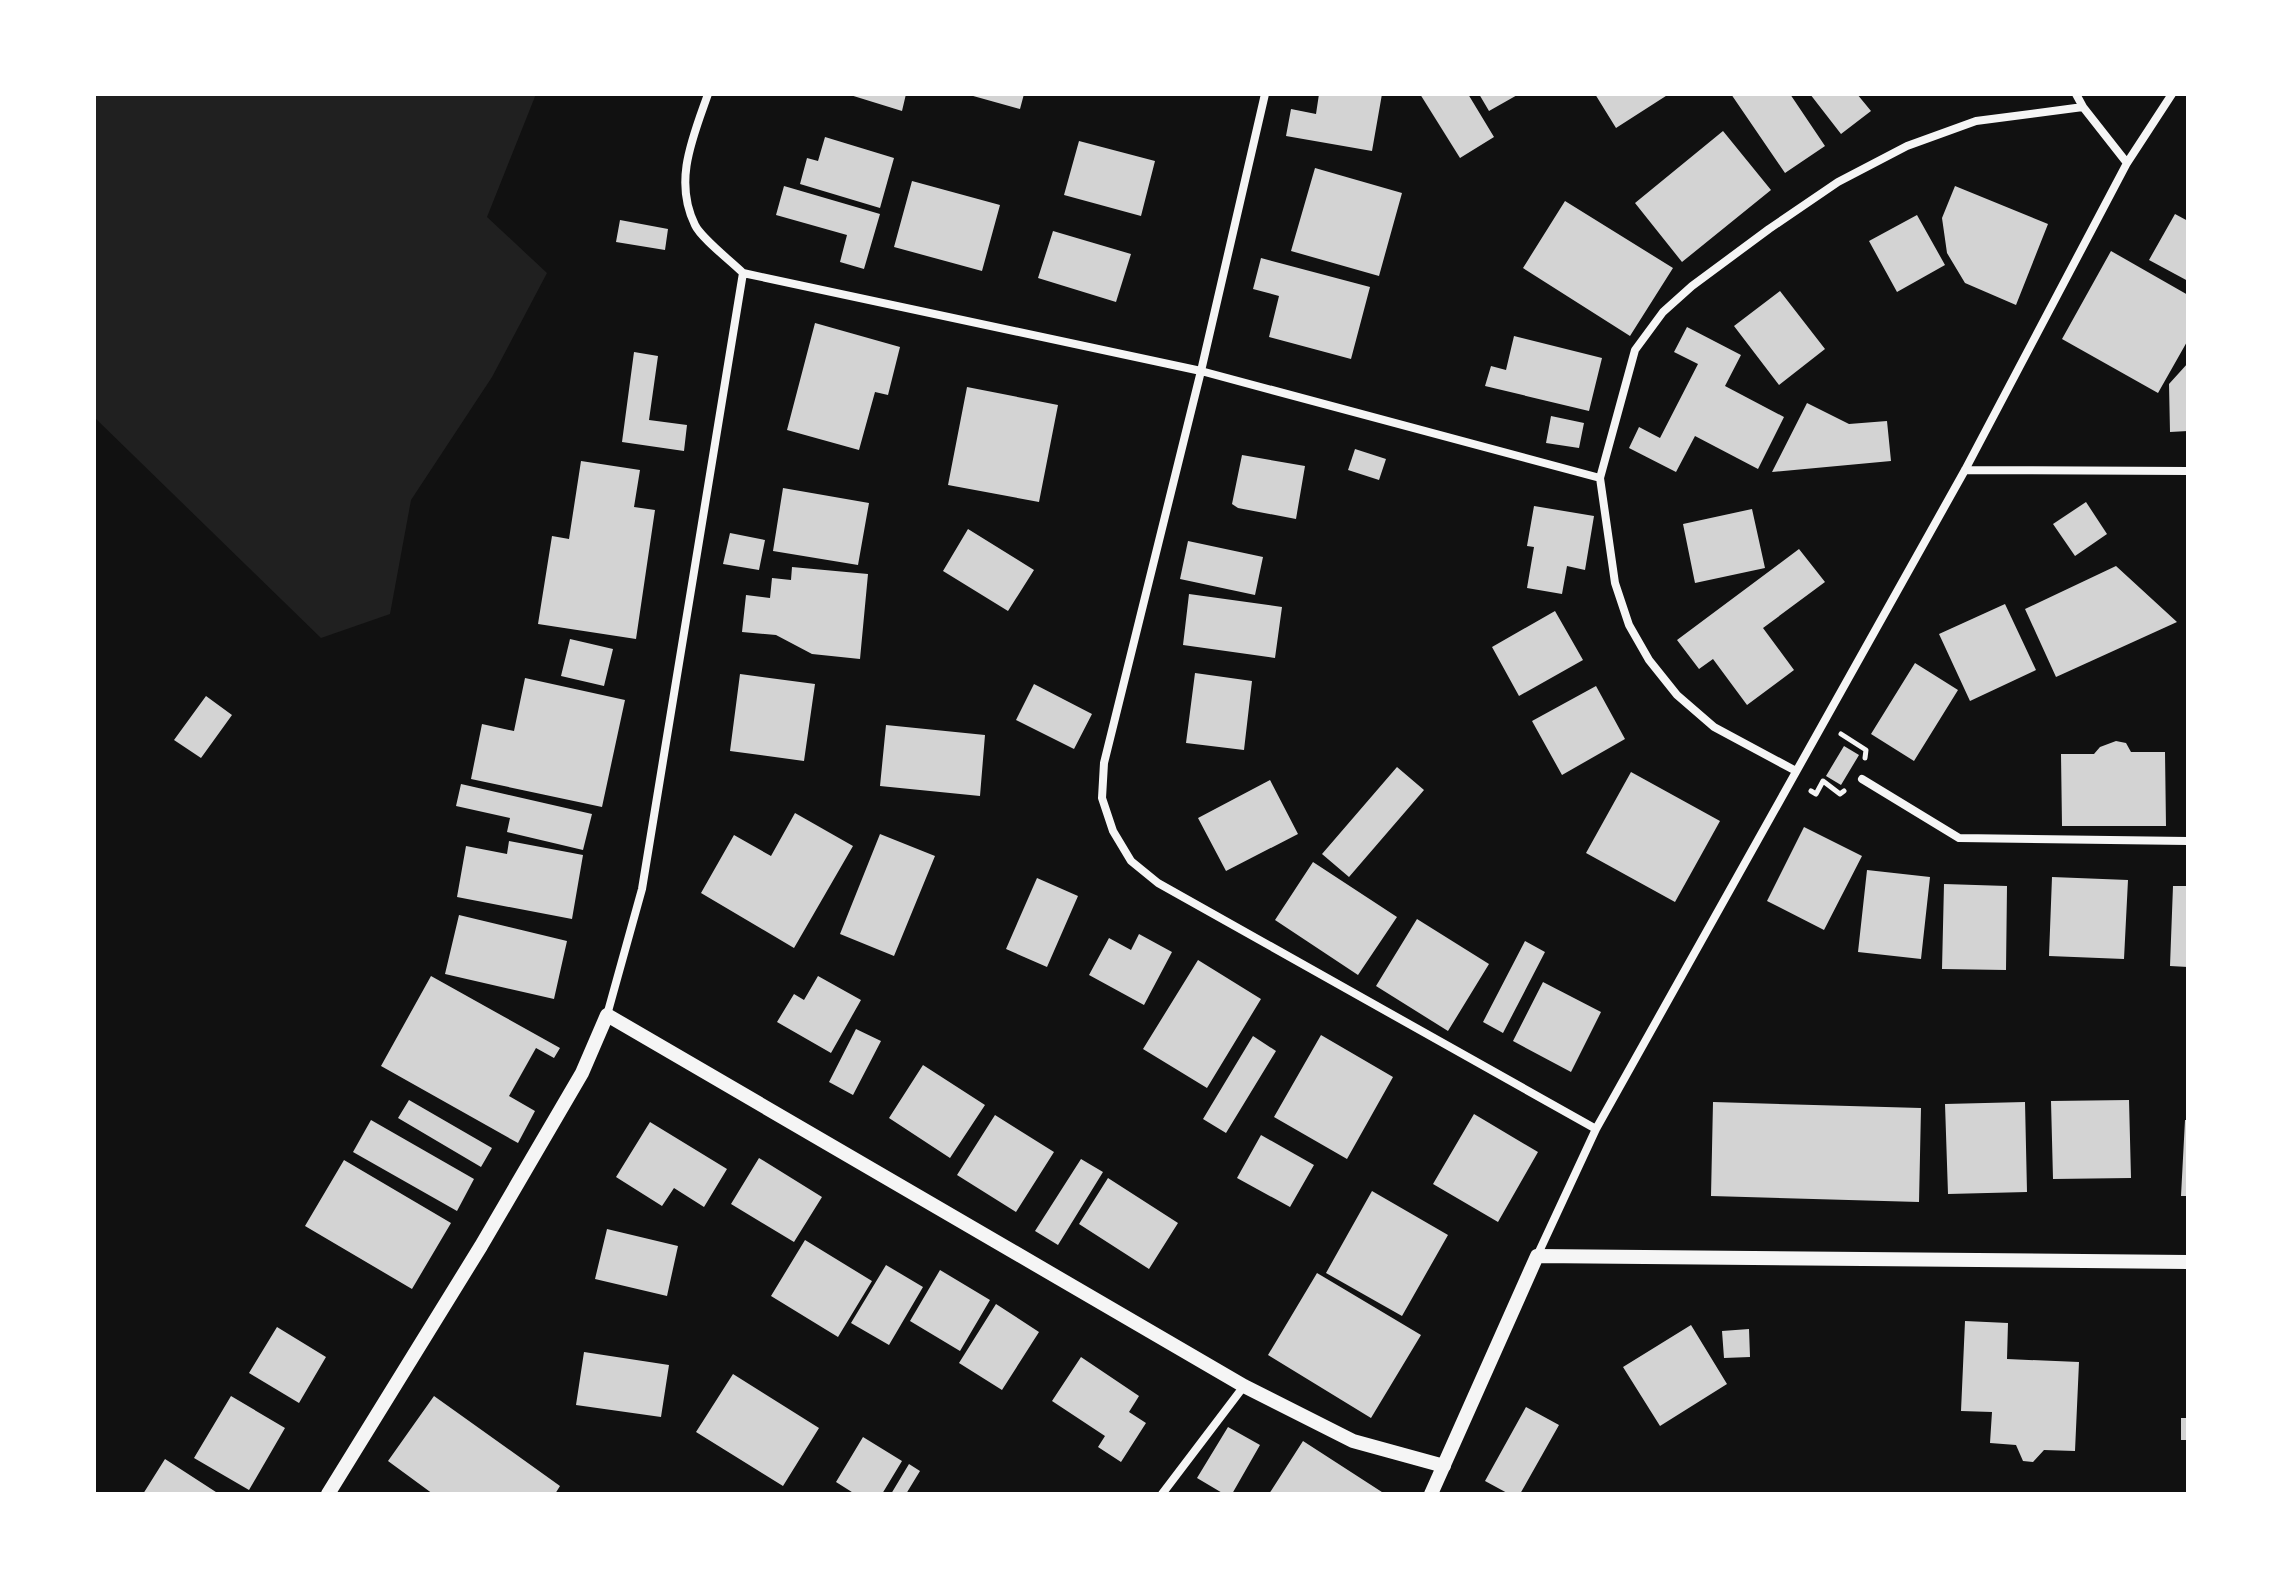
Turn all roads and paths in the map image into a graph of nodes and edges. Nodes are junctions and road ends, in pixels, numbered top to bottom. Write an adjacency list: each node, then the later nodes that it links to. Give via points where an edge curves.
1 (708, 94): 7 (street, via 690,144 684,190 696,228)
2 (1265, 94): 8 (street)
3 (2076, 94): 5 (street)
4 (2172, 94): 6 (street)
5 (2083, 107): 6 (street); 11 (street, via 1976,121 1907,146 1838,182 1692,286 1663,312 1635,350)
6 (2127, 163): 9 (street)
7 (743, 273): 8 (street); 19 (street, via 642,889)
8 (1201, 371): 11 (street); 20 (street, via 1104,763 1102,798 1113,831 1131,861 1158,883)
9 (1965, 470): 10 (street); 14 (street)
10 (2188, 471)
11 (1600, 478): 14 (street, via 1615,583 1629,625 1649,660 1677,695 1714,727)
12 (1846, 737): 13 (path)
13 (1866, 750)
14 (1796, 771): 20 (street)
15 (1862, 779): 18 (street, via 1959,838)
16 (1823, 781): 17 (path)
17 (1840, 794)
18 (2188, 841)
19 (607, 1015): 23 (street); 25 (street, via 582,1073 497,1220)
20 (1596, 1129): 21 (street)
21 (1537, 1256): 22 (street); 24 (street)
22 (2188, 1262)
23 (1244, 1386): 24 (street, via 1353,1441); 26 (street)
24 (1444, 1466): 27 (street)
25 (328, 1494)
26 (1162, 1494)
27 (1431, 1494)

